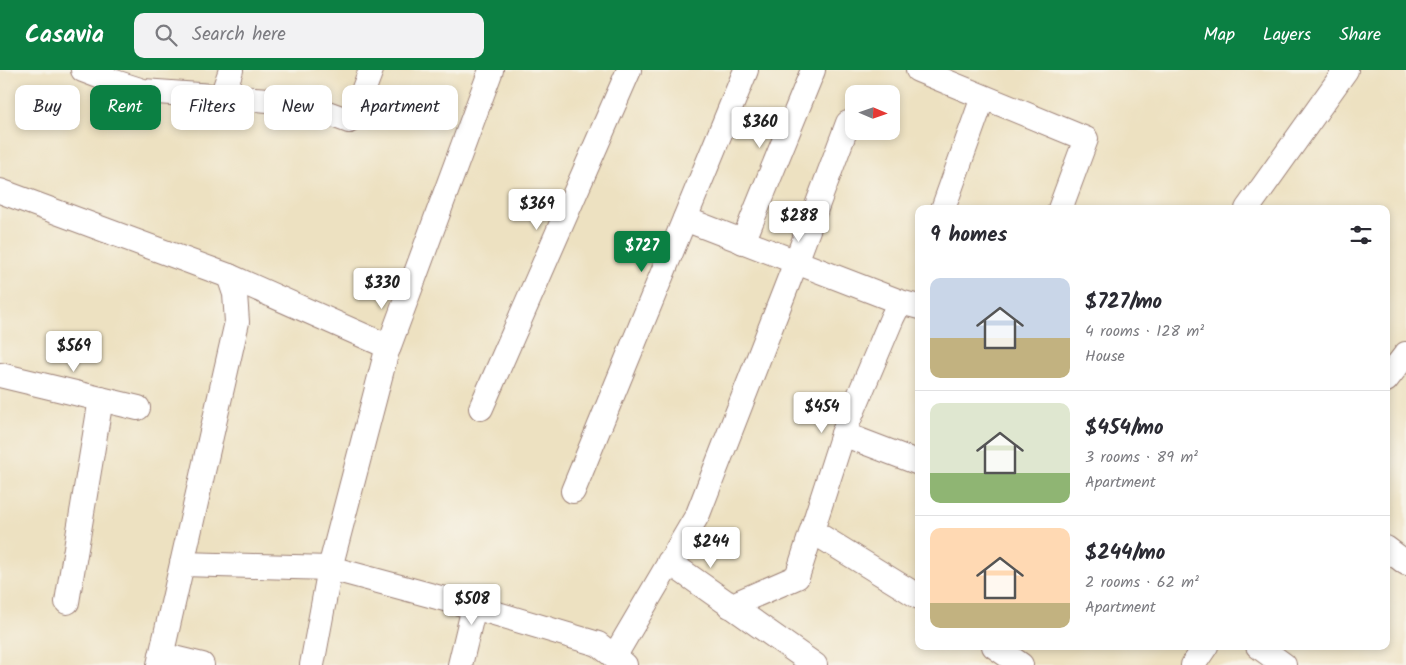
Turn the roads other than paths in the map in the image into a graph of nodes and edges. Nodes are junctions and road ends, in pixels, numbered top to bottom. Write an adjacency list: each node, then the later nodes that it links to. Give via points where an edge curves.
1 (231, 70): 10 (street)
2 (372, 70): 13 (street, via 349,121 303,104)
3 (492, 70): 24 (street)
4 (629, 70): 28 (street)
5 (746, 70): 19 (street)
6 (813, 70): 20 (street)
7 (918, 70): 12 (street)
8 (1346, 70): 18 (street)
9 (93, 72): 11 (street, via 142,91)
10 (226, 85)
11 (171, 93)
12 (983, 97): 16 (street); 17 (street, via 1086,140)
13 (254, 99)
14 (845, 131): 21 (street)
15 (0, 191): 22 (street)
16 (943, 205)
17 (1062, 205)
18 (1250, 205)
19 (685, 220): 20 (street); 31 (street)
20 (743, 242): 21 (street)
21 (796, 262): 23 (street); 34 (street, via 698,514)
22 (229, 276): 24 (street); 36 (street, via 235,294 237,322)
23 (909, 304): 29 (street)
24 (388, 347): 37 (street)
25 (0, 375): 26 (street)
26 (101, 399): 27 (street); 39 (street)
27 (138, 408)
28 (481, 408)
29 (843, 434): 30 (street); 32 (street)
30 (915, 461)
31 (573, 491)
32 (812, 531): 38 (street); 40 (street, via 797,577)
33 (1390, 551): 35 (street)
34 (669, 562): 40 (street); 46 (street)
35 (1406, 563)
36 (182, 564): 37 (street); 45 (street)
37 (330, 568): 41 (street); 48 (street)
38 (915, 595)
39 (67, 602)
40 (730, 606): 50 (street)
41 (474, 607): 46 (street, via 598,644); 49 (street)
42 (1000, 650): 51 (street)
43 (1203, 650): 52 (street)
44 (1263, 650): 53 (street)
45 (160, 660): 47 (street)
46 (619, 661)
47 (202, 665)
48 (312, 665)
49 (460, 665)
50 (815, 665)
51 (1022, 665)
52 (1193, 665)
53 (1284, 665)

